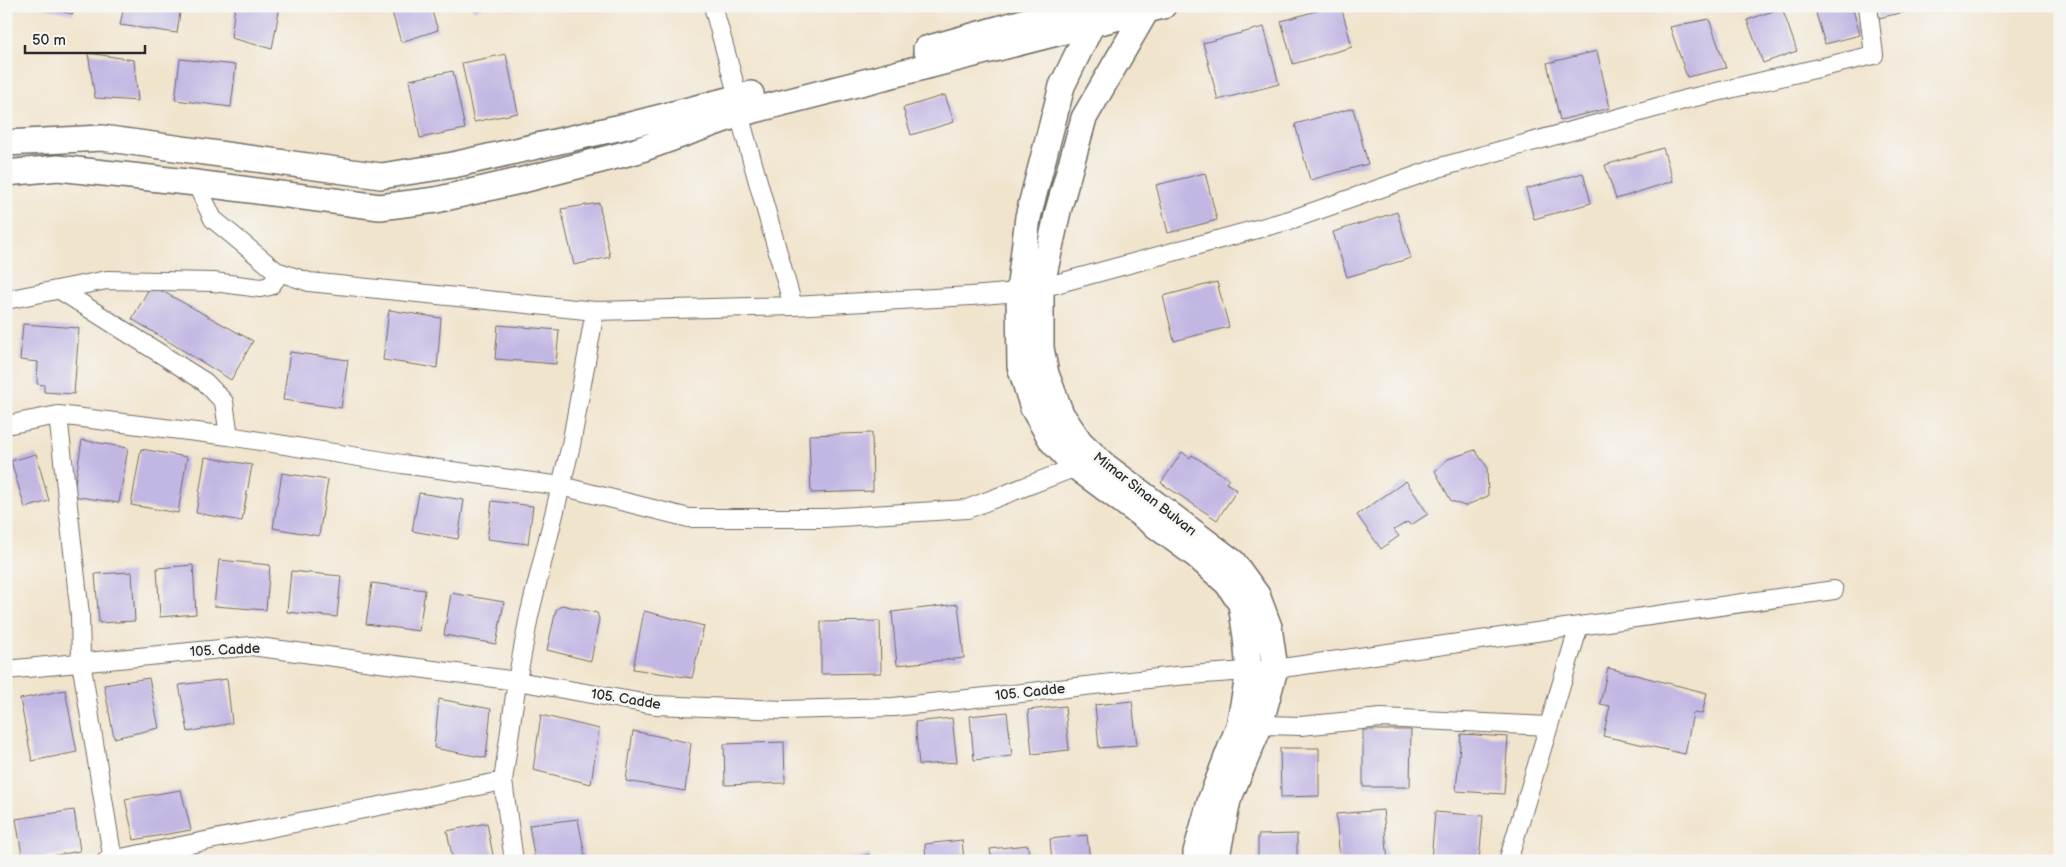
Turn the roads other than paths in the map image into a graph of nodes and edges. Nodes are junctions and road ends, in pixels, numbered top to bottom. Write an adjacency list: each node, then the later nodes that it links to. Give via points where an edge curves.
1 (713, 6): 6 (street)
2 (1110, 6): 5 (main road, Mimar Sinan Bulvarı)
3 (1868, 6): 12 (street, via 1874,55 1687,99 1441,167 1290,220)
4 (1152, 8): 5 (main road); 12 (main road, Mimar Sinan Bulvarı, via 1084,118 1058,211)
5 (1086, 15): 6 (main road); 12 (main road, Mimar Sinan Bulvarı, via 1062,86 1028,217)
6 (739, 106): 7 (main road, via 626,126 462,163 381,176 102,138); 9 (main road, via 636,151 436,200 380,207); 14 (street)
7 (6, 143)
8 (6, 173): 9 (main road, via 58,168)
9 (196, 183): 10 (street, via 213,219)
10 (276, 271): 11 (street, via 270,286 260,288 214,282 106,280); 15 (street, via 309,282)
11 (60, 290): 13 (street); 18 (street, via 205,382 224,402)
12 (1030, 290): 14 (street); 19 (main road, Mimar Sinan Bulvarı, via 1020,366 1033,408 1052,441); 24 (main road, Mimar Sinan Bulvarı, via 1046,374 1061,414 1080,442 1104,465 1233,562 1257,595 1269,627)
13 (6, 300)
14 (793, 306): 15 (street)
15 (594, 311): 20 (street)
16 (58, 414): 17 (street); 18 (street); 23 (street, via 80,615)
17 (6, 425)
18 (229, 436): 20 (street, via 411,466)
19 (1076, 467): 20 (street, via 967,509 824,518 689,518); 26 (main road, Mimar Sinan Bulvarı, via 1197,556 1228,584 1240,604)
20 (561, 486): 27 (street, via 529,616)
21 (1834, 590): 22 (street, 105. Cadde)
22 (1579, 626): 24 (street, 105. Cadde); 29 (street)
23 (81, 661): 25 (street, 105. Cadde); 27 (street, 105. Cadde, via 251,646); 31 (street)
24 (1275, 669): 26 (street, 105. Cadde); 28 (main road, Mimar Sinan Bulvarı)
25 (6, 670)
26 (1248, 672): 27 (street, 105. Cadde, via 1176,676 894,707 784,710 654,705); 33 (main road, Mimar Sinan Bulvarı, via 1239,726 1211,799)
27 (517, 681): 30 (street)
28 (1260, 725): 29 (street, via 1300,726 1382,718); 34 (main road, Mimar Sinan Bulvarı, via 1228,800)
29 (1549, 726): 35 (street)
30 (504, 781): 31 (street); 32 (street)
31 (111, 860)
32 (514, 861)
33 (1196, 861)
34 (1216, 861)
35 (1508, 861)

